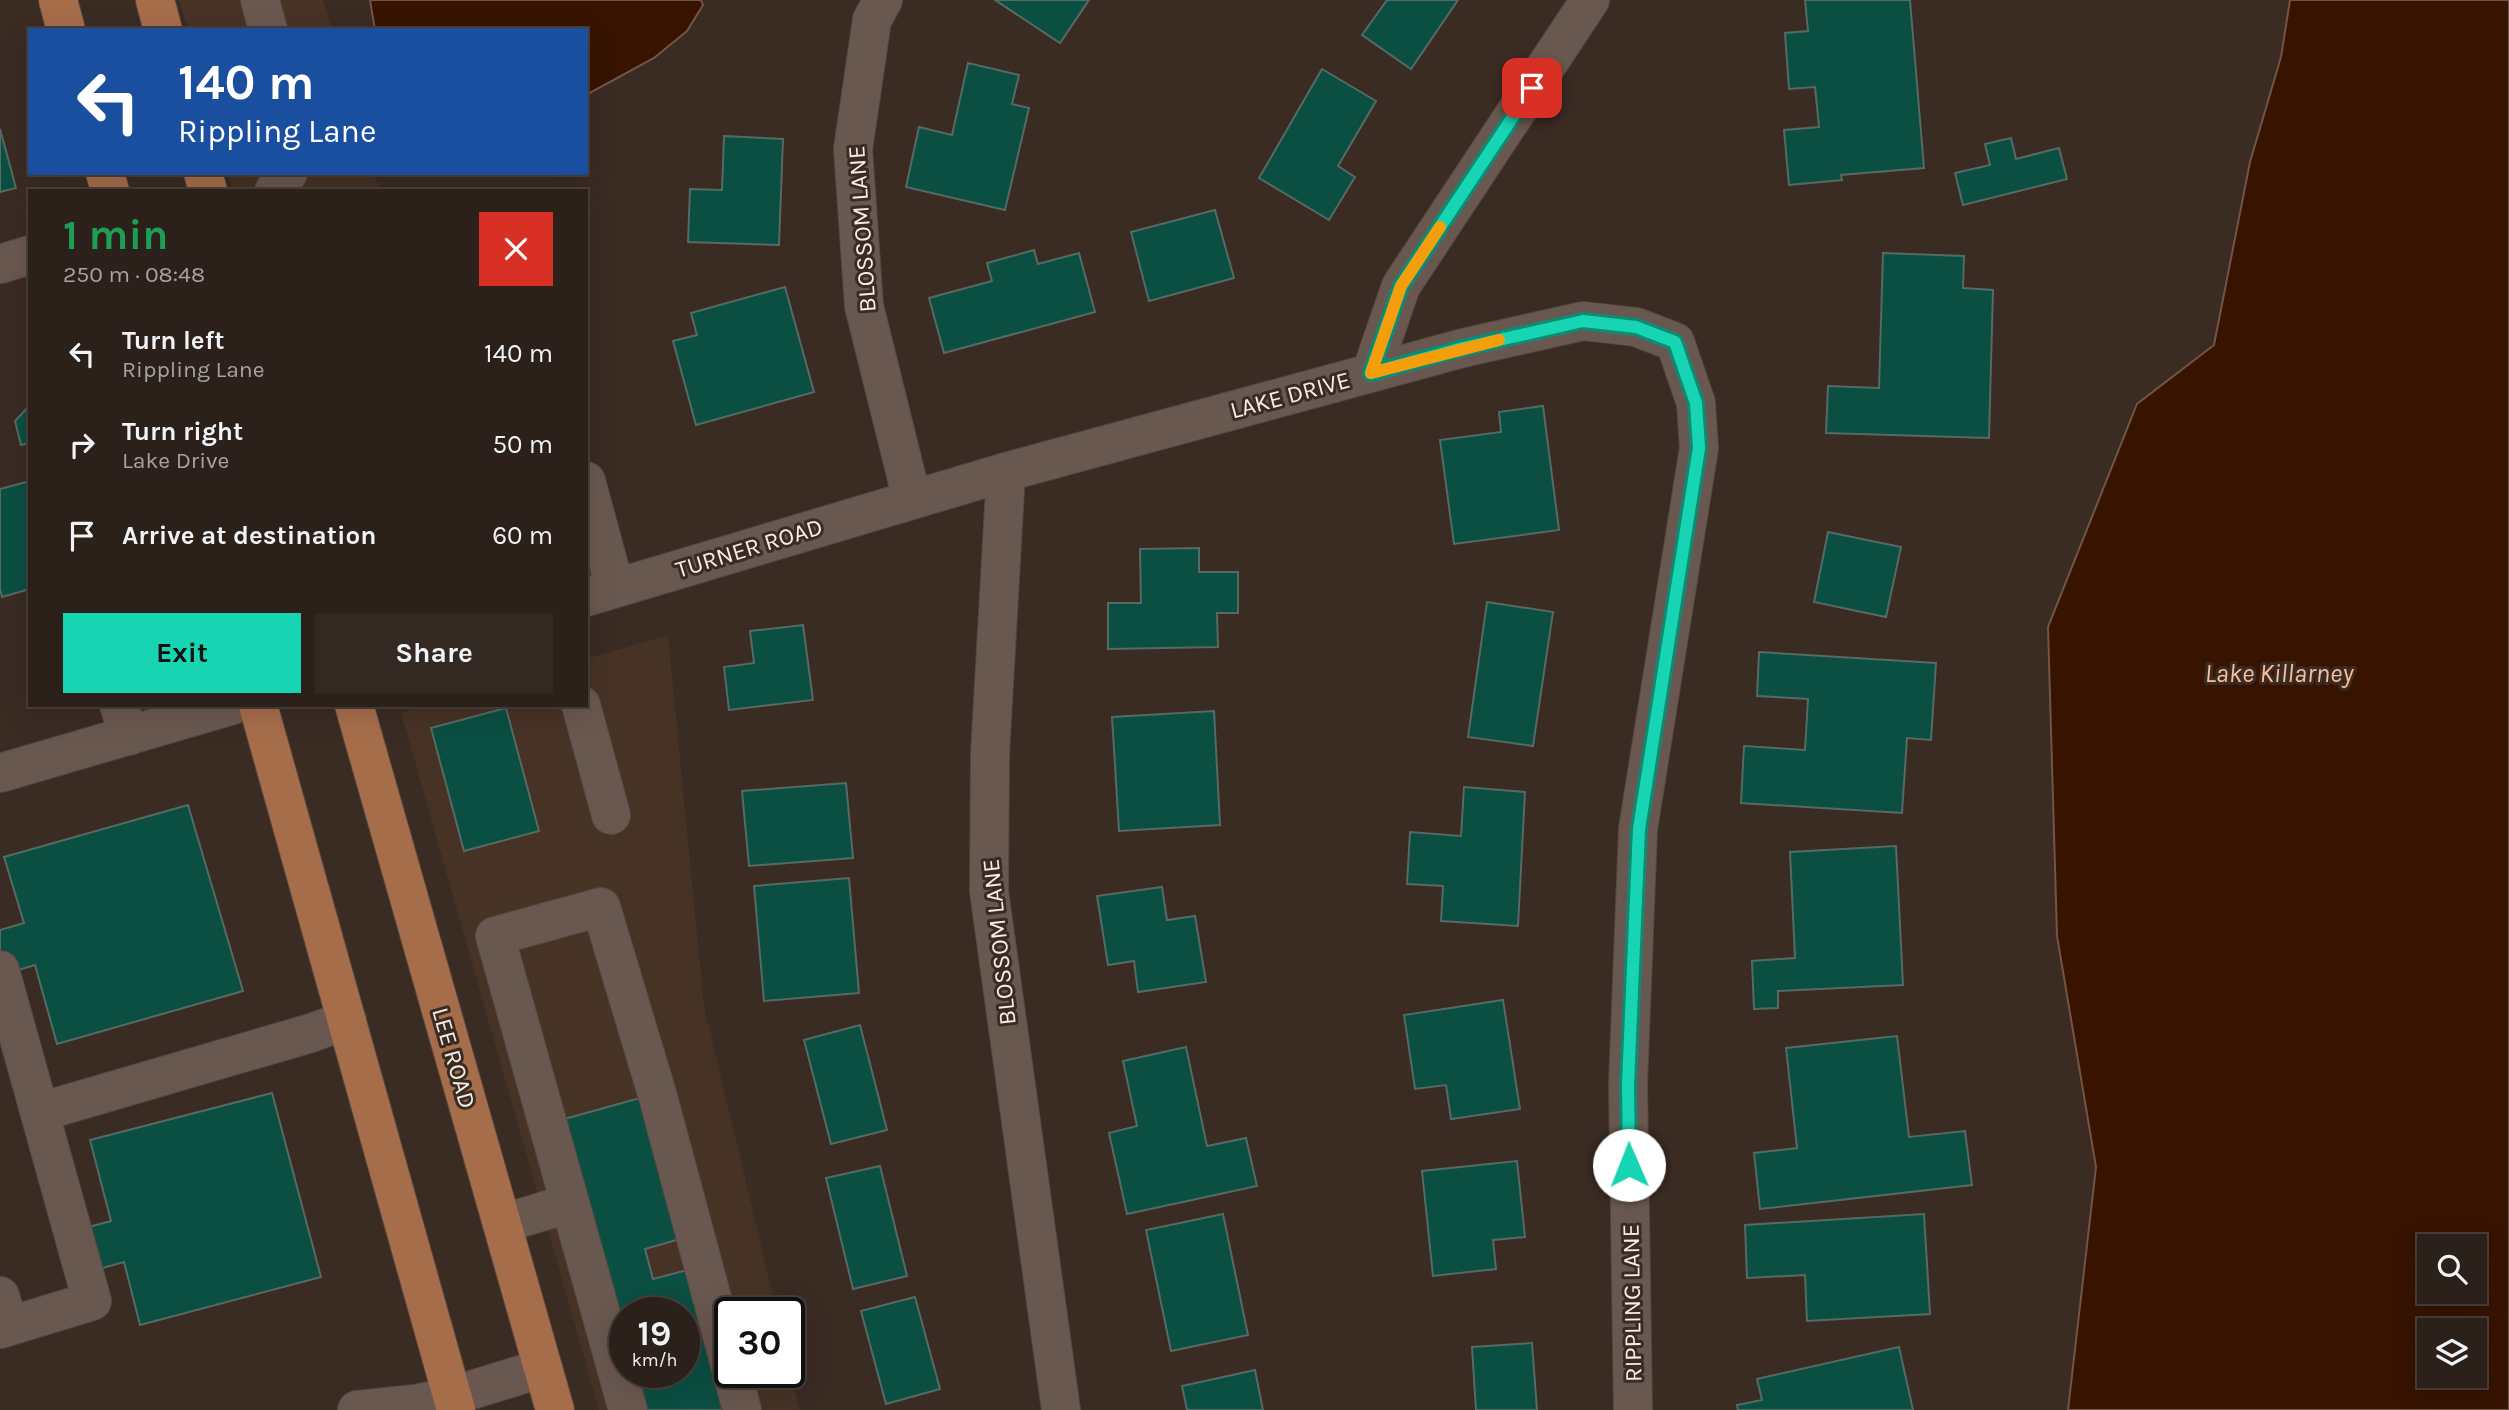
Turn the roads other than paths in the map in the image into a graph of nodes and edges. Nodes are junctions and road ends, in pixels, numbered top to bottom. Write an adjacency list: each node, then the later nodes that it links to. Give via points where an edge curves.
1 (58, 0): 6 (main road)
2 (155, 0): 7 (main road)
3 (260, 0): 8 (street)
4 (883, 0): 16 (street, BLOSSOM LANE, via 873,20 853,149 864,306)
5 (1590, 0): 13 (street, LAKE DRIVE, via 1401,286)
6 (65, 28)
7 (162, 28)
8 (267, 28)
9 (286, 175): 10 (street)
10 (276, 189)
11 (28, 256): 12 (street)
12 (0, 264)
13 (1371, 373): 14 (street, LAKE DRIVE); 40 (street, RIPPLING LANE, via 1583,321 1636,327 1675,342 1696,403 1699,448 1639,829 1628,1084)
14 (1006, 472): 16 (street, LAKE DRIVE); 39 (street, BLOSSOM LANE, via 990,754 989,891)
15 (588, 496): 17 (street)
16 (912, 499): 17 (street, TURNER ROAD)
17 (601, 593)
18 (219, 707): 22 (street)
19 (259, 707): 26 (main road)
20 (355, 707): 29 (main road, LEE ROAD)
21 (582, 707): 24 (street)
22 (124, 721): 23 (street)
23 (0, 773)
24 (611, 815)
25 (0, 970): 27 (street)
26 (347, 1020): 27 (street); 34 (main road)
27 (40, 1112): 31 (street, via 92,1301)
28 (570, 1203): 29 (street); 30 (street, via 495,936 601,907); 37 (street)
29 (502, 1224): 32 (main road, LEE ROAD)
30 (714, 1305)
31 (3, 1317)
32 (543, 1368): 34 (street); 36 (main road, LEE ROAD)
33 (736, 1388): 38 (street)
34 (454, 1403): 35 (street)
35 (357, 1410)
36 (555, 1410)
37 (628, 1410)
38 (742, 1410)
39 (1061, 1410)
40 (1633, 1410)

